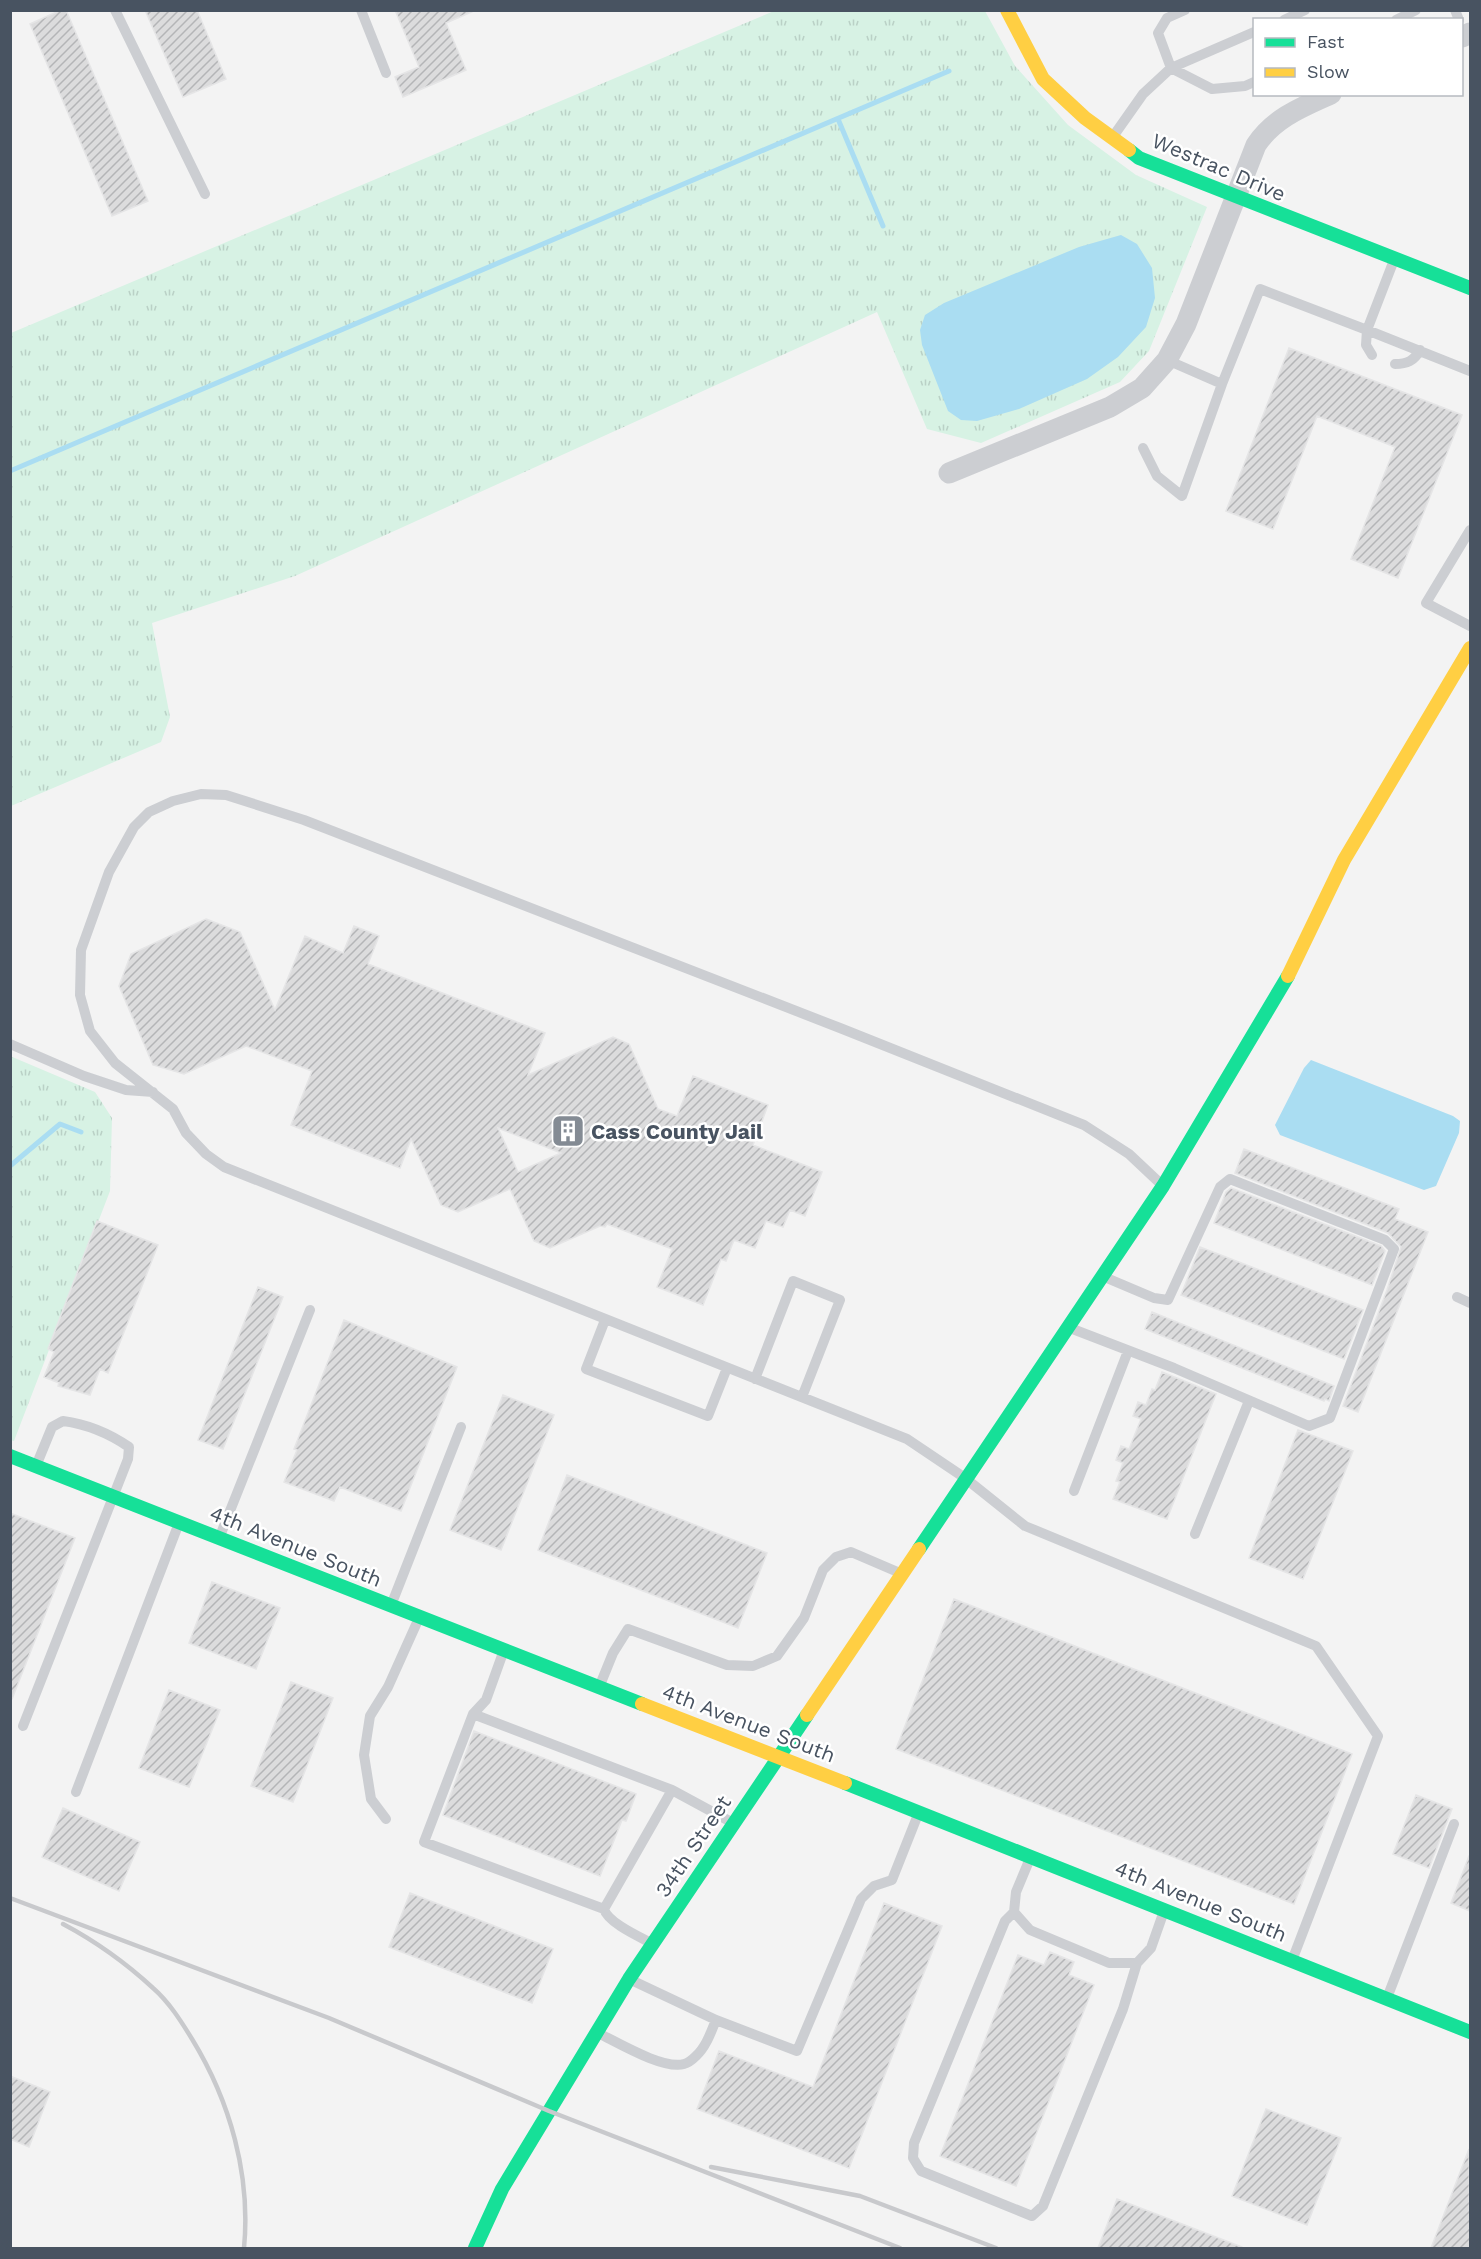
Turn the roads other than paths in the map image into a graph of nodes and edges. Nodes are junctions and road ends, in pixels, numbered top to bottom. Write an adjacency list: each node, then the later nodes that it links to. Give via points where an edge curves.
1 (115, 10): 15 (lane)
2 (361, 10): 11 (lane)
3 (1007, 10): 14 (street, Westrac Drive, via 1043,79)
4 (1185, 10): 10 (lane, via 1167,18 1158,33)
5 (1305, 10): 7 (lane)
6 (1416, 10): 8 (lane)
7 (1288, 18)
8 (1400, 18)
9 (1253, 32): 10 (lane)
10 (1171, 68): 12 (lane, via 1212,89); 14 (lane, via 1143,94)
11 (386, 73)
12 (1253, 82)
13 (1327, 96): 16 (street, via 1299,108 1265,131)
14 (1112, 138): 16 (street, Westrac Drive, via 1139,158)
15 (205, 194)
16 (1234, 197): 17 (street, Westrac Drive); 22 (street, via 1186,324)
17 (1395, 259): 18 (street, Westrac Drive); 19 (lane)
18 (1470, 288)
19 (1367, 330): 20 (lane); 21 (lane, via 1366,345); 25 (lane, via 1260,289)
20 (1420, 350): 23 (lane, via 1406,364); 24 (lane)
21 (1372, 355)
22 (1167, 360): 25 (lane); 27 (street, via 1142,388 1110,407)
23 (1395, 364)
24 (1470, 371)
25 (1222, 384): 26 (lane, via 1182,496 1157,476)
26 (1143, 448)
27 (949, 472)
28 (1470, 530): 29 (lane, via 1426,603)
29 (1470, 626)
30 (1470, 648): 33 (street, 34th Street, via 1344,860 1300,954)
31 (10, 1044): 32 (lane, via 84,1076 126,1090)
32 (153, 1092): 33 (lane, via 115,1063 90,1031 80,995 81,950 109,872 134,827 149,812 173,801 201,794 226,795 271,808 476,886 1084,1125 1130,1154); 38 (lane, via 173,1109 186,1133 224,1167)
33 (1163, 1186): 34 (street, 34th Street)
34 (1102, 1276): 39 (street, 34th Street); 44 (lane, via 1154,1298 1168,1299 1220,1187 1230,1179 1385,1240 1394,1249 1330,1418 1309,1426)
35 (1457, 1298): 36 (lane)
36 (1470, 1303)
37 (310, 1310): 53 (lane)
38 (605, 1320): 41 (lane); 41 (lane, via 586,1369 708,1416)
39 (1067, 1327): 40 (lane); 48 (street, 34th Street)
40 (1128, 1351): 44 (lane); 49 (lane)
41 (727, 1368): 42 (lane)
42 (755, 1379): 43 (lane); 43 (lane, via 793,1281 840,1300)
43 (802, 1397): 48 (lane, via 908,1439)
44 (1249, 1401): 52 (lane)
45 (461, 1427): 55 (lane)
46 (10, 1456): 47 (street, 4th Avenue South)
47 (36, 1466): 50 (street, 4th Avenue South); 50 (lane, via 52,1427 63,1421 118,1439 129,1447 128,1459)
48 (965, 1478): 54 (street, 34th Street); 73 (lane, via 1024,1526 1316,1646 1359,1705 1378,1736)
49 (1074, 1491)
50 (112, 1496): 51 (street, 4th Avenue South); 60 (lane)
51 (179, 1523): 53 (street, 4th Avenue South); 63 (lane)
52 (1195, 1534)
53 (219, 1539): 55 (street, 4th Avenue South)
54 (901, 1574): 58 (lane, via 851,1552 836,1557 823,1570 804,1618 777,1656 753,1666 727,1665 628,1629); 61 (street, 34th Street)
55 (391, 1606): 56 (street, 4th Avenue South)
56 (419, 1617): 57 (street, 4th Avenue South); 65 (lane, via 388,1687 370,1716 365,1766 371,1799)
57 (504, 1650): 58 (street, 4th Avenue South); 59 (lane, via 486,1700)
58 (599, 1687): 61 (street, 4th Avenue South)
59 (474, 1714): 62 (lane); 69 (lane, via 424,1842)
60 (23, 1726)
61 (778, 1757): 64 (street, 4th Avenue South); 66 (street, 34th Street)
62 (672, 1790): 66 (lane); 69 (lane)
63 (76, 1792)
64 (919, 1812): 68 (street, 4th Avenue South); 77 (lane, via 892,1880 874,1886 861,1899 797,2052)
65 (386, 1819)
66 (734, 1824): 72 (street, 34th Street)
67 (1454, 1824): 76 (lane)
68 (1031, 1856): 70 (street, 4th Avenue South); 71 (lane, via 1016,1892)
69 (604, 1909): 72 (lane, via 622,1926)
70 (1165, 1909): 73 (street, 4th Avenue South); 74 (lane, via 1151,1948)
71 (1014, 1912): 74 (lane, via 1029,1930 1069,1947 1109,1963); 74 (lane, via 1005,1921 914,2143 913,2158 921,2171 1032,2216 1043,2206 1123,2009)
72 (653, 1944): 75 (street, 34th Street)
73 (1292, 1960): 76 (street, 4th Avenue South)
74 (1137, 1963)
75 (629, 1979): 77 (lane); 78 (street, 34th Street)
76 (1387, 1998): 79 (street, 4th Avenue South)
77 (716, 2020): 78 (lane, via 697,2056 684,2064 639,2054)
78 (597, 2032): 80 (street, 34th Street, via 502,2189)
79 (1470, 2032)
80 (475, 2248)

